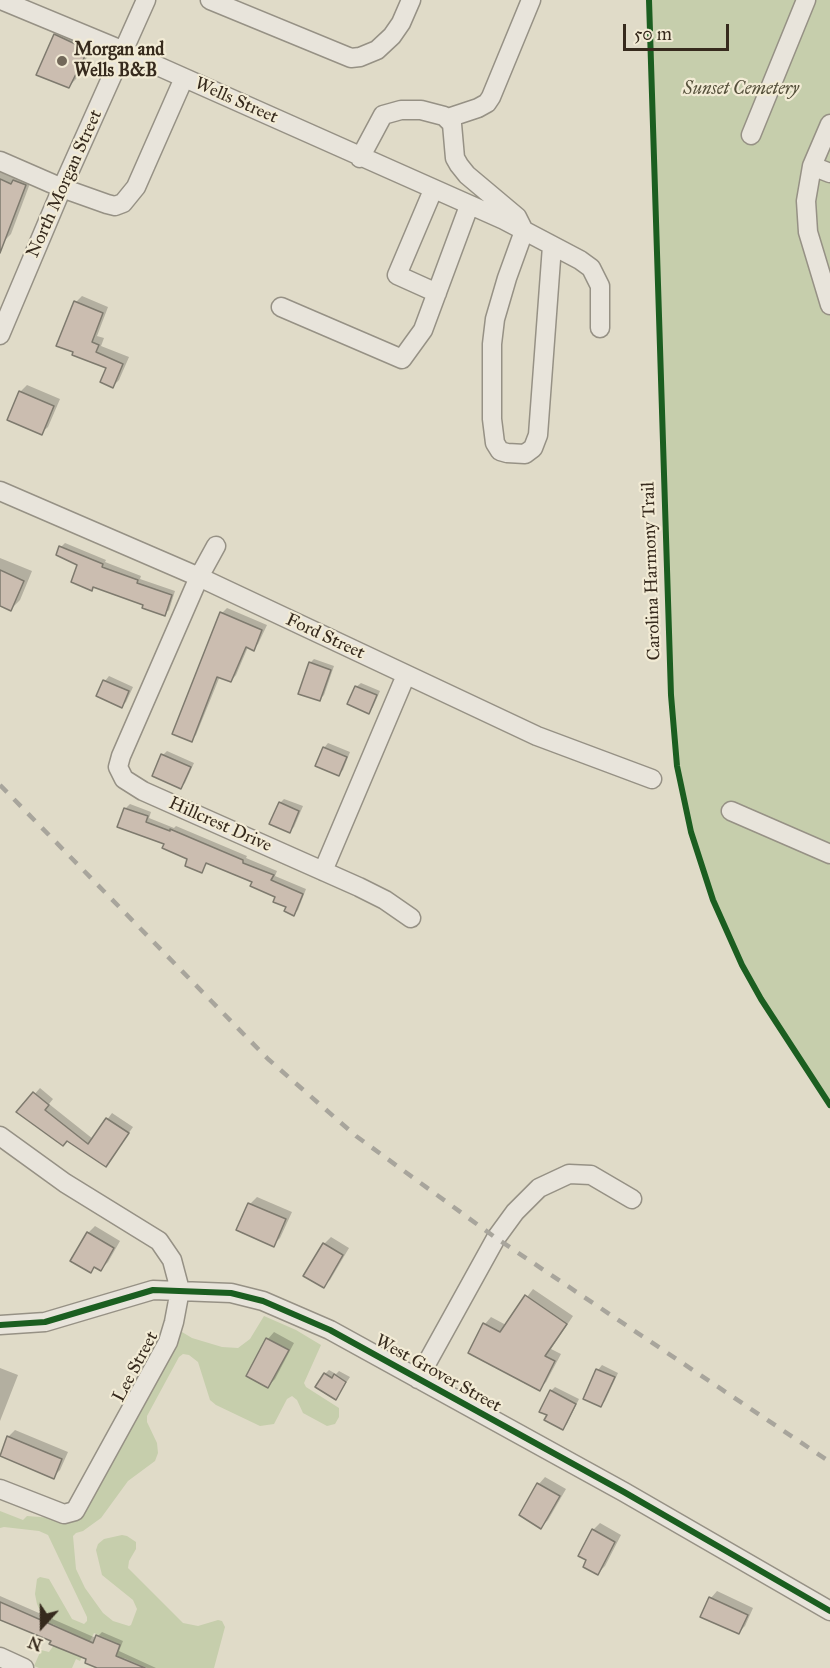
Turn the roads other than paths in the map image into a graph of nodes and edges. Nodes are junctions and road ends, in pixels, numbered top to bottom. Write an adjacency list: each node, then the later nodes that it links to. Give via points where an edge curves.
1 (1, 0): 7 (street, Wells Street)
2 (146, 0): 7 (street, North Morgan Street)
3 (210, 0): 4 (street, via 351,58 377,50 392,36)
4 (411, 0)
5 (529, 0): 9 (street, via 487,103)
6 (806, 0): 11 (street)
7 (124, 51): 8 (street, Wells Street); 16 (street, North Morgan Street)
8 (184, 78): 12 (street, Wells Street); 16 (street, via 136,187 123,203 115,206)
9 (448, 118): 12 (street, via 421,110 389,112 380,118); 19 (street, via 459,165 510,209)
10 (830, 124): 14 (street)
11 (752, 135)
12 (360, 158): 17 (street, Wells Street)
13 (0, 161): 16 (street)
14 (812, 166): 15 (street); 22 (street, via 806,201 808,232)
15 (830, 173)
16 (62, 188): 25 (street, North Morgan Street)
17 (433, 190): 18 (street, Wells Street); 21 (street, via 397,275)
18 (469, 206): 19 (street, Wells Street); 21 (street)
19 (524, 231): 20 (street, Wells Street); 20 (street, via 495,319 492,344 495,443 507,453 525,454 533,448 538,435)
20 (552, 246): 24 (street, Wells Street, via 591,268 600,286)
21 (437, 293): 23 (street, via 423,330 402,359)
22 (830, 305)
23 (281, 307)
24 (600, 328)
25 (0, 335)
26 (0, 490): 28 (street, Ford Street)
27 (216, 546): 28 (street, Hillcrest Drive)
28 (199, 577): 29 (street, Ford Street); 33 (street, Hillcrest Drive, via 118,767 124,779 143,791)
29 (406, 675): 30 (street, Ford Street, via 537,736); 33 (street)
30 (652, 779)
31 (731, 811): 32 (street)
32 (830, 854)
33 (324, 871): 34 (street, Hillcrest Drive, via 385,900)
34 (411, 918)
35 (0, 1136): 37 (street, Lee Street, via 65,1183 159,1241 172,1260)
36 (632, 1199): 39 (street, via 591,1175 569,1174 539,1188 496,1238)
37 (180, 1290): 38 (street, West Grover Street, via 135,1294 45,1322); 39 (street, West Grover Street, via 231,1293 263,1301 330,1330); 40 (street, Lee Street, via 168,1342 75,1511 64,1514)
38 (0, 1325)
39 (418, 1379): 41 (street, West Grover Street)
40 (0, 1489)
41 (830, 1611)
42 (0, 1657): 43 (street)
43 (24, 1668)

